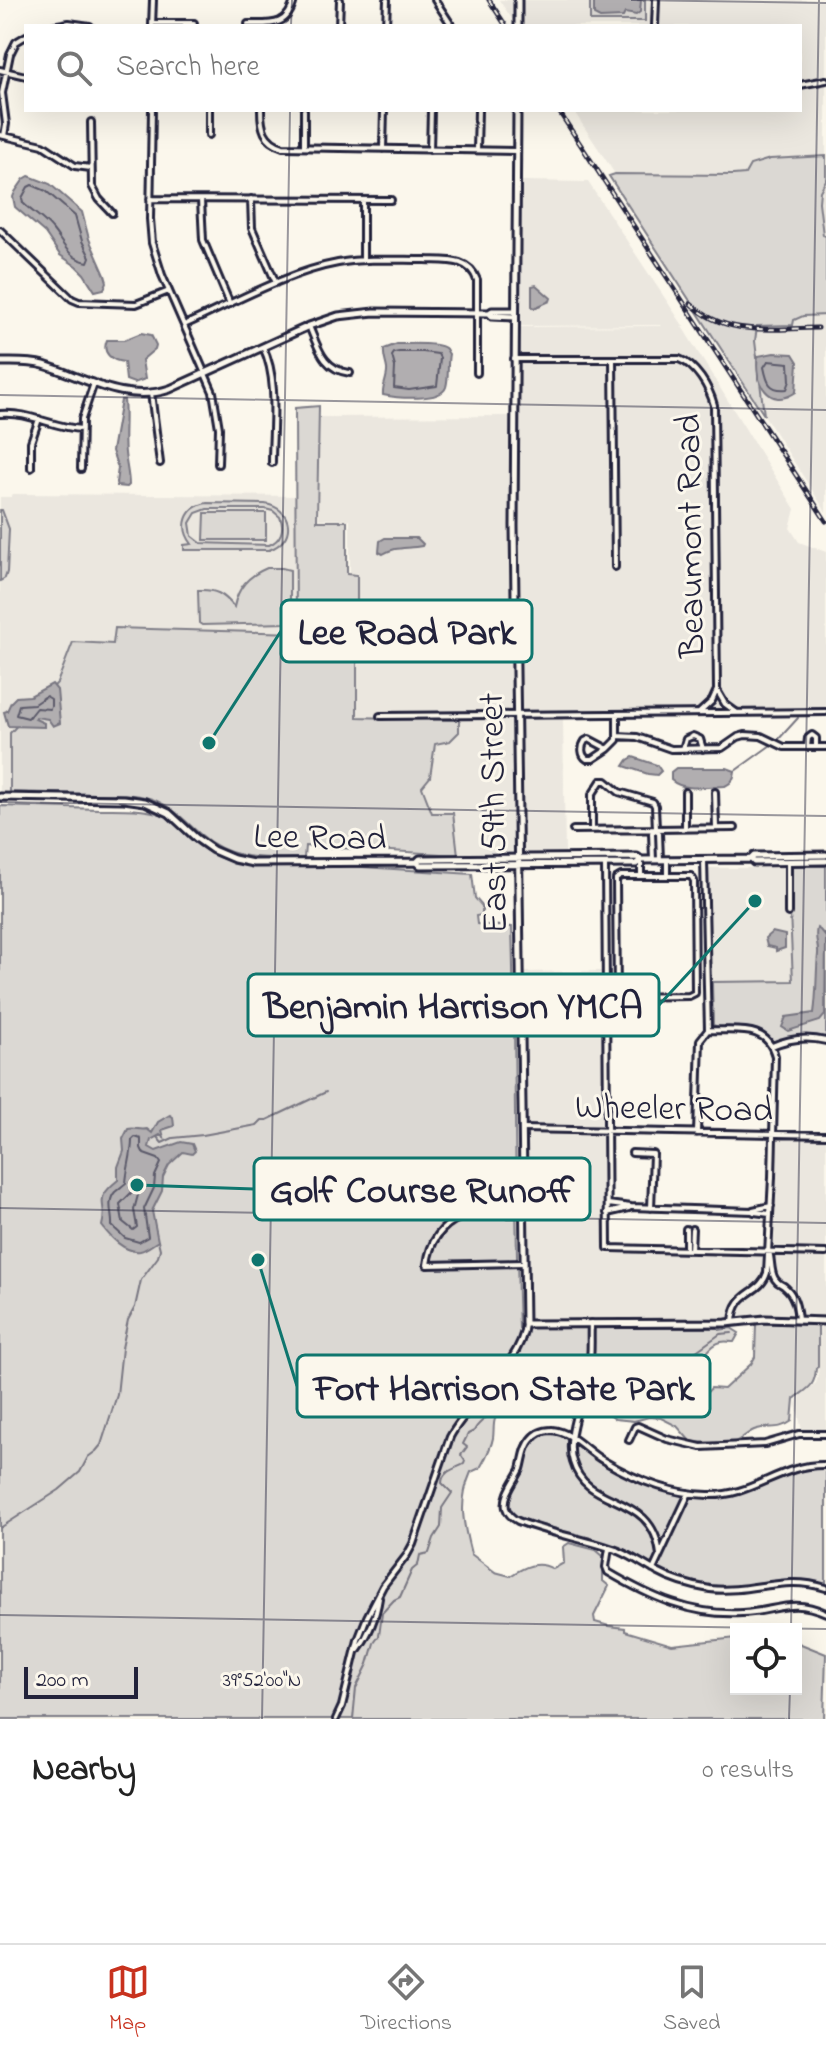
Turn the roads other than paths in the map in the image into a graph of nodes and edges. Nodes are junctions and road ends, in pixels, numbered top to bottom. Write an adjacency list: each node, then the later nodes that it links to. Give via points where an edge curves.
1 (153, 0): 10 (street)
2 (294, 0): 11 (street, via 291,12 280,21)
3 (340, 0): 12 (street)
4 (387, 0): 13 (street)
5 (435, 0): 9 (street)
6 (518, 0): 15 (street)
7 (656, 0): 16 (street)
8 (194, 23): 10 (street)
9 (450, 23): 14 (street)
10 (152, 24)
11 (248, 24)
12 (339, 24)
13 (386, 24)
14 (443, 24)
15 (518, 24)
16 (655, 24)
17 (24, 37): 18 (street, via 12,48)
18 (3, 70): 19 (street); 32 (street)
19 (24, 75)
20 (826, 80): 21 (street)
21 (802, 85)
22 (152, 112): 39 (street)
23 (209, 112): 31 (street)
24 (261, 112): 33 (street, via 266,140)
25 (304, 112): 33 (street)
26 (384, 112): 34 (street)
27 (431, 112): 35 (street)
28 (478, 112): 36 (street)
29 (517, 112): 37 (street, East 59th Street)
30 (91, 122): 38 (street)
31 (209, 135)
32 (2, 136): 38 (street, via 43,145 78,167)
33 (304, 147): 34 (street)
34 (383, 149): 35 (street)
35 (430, 150): 36 (street)
36 (477, 150): 37 (street)
37 (516, 151): 51 (street, East 59th Street)
38 (91, 168): 44 (street, via 95,195)
39 (150, 199): 40 (street); 48 (street, via 152,243)
40 (201, 199): 41 (street); 49 (street, via 203,240)
41 (251, 199): 42 (street); 47 (street, via 253,232)
42 (363, 200): 43 (street); 46 (street)
43 (391, 200)
44 (112, 213)
45 (0, 230): 48 (street, via 79,302 136,304)
46 (363, 260): 47 (street, via 312,269); 50 (street, via 463,263 476,278)
47 (276, 283): 49 (street)
48 (169, 291): 52 (street)
49 (230, 304): 52 (street)
50 (477, 313): 51 (street); 53 (street, via 370,312); 60 (street)
51 (515, 314): 55 (street, East 59th Street)
52 (184, 325): 58 (street)
53 (309, 326): 54 (street); 59 (street, via 326,362)
54 (263, 347): 58 (street); 67 (street, via 273,375)
55 (514, 359): 56 (street); 78 (street, East 59th Street)
56 (613, 359): 71 (street); 72 (street, Beaumont Road, via 681,359 711,394)
57 (0, 362): 61 (street, via 35,363)
58 (206, 373): 62 (street); 68 (street, via 218,423)
59 (350, 373)
60 (477, 373)
61 (94, 383): 62 (street, via 122,393); 65 (street)
62 (151, 393): 66 (street)
63 (0, 414): 64 (street)
64 (39, 419): 65 (street); 69 (street, via 31,442)
65 (82, 429): 70 (street)
66 (160, 463)
67 (272, 463)
68 (218, 464)
69 (31, 468)
70 (81, 469)
71 (615, 567)
72 (717, 690): 74 (street, Beaumont Road); 75 (street, Beaumont Road)
73 (826, 712): 75 (street)
74 (699, 713): 75 (street); 76 (street)
75 (737, 713)
76 (617, 714): 78 (street); 79 (street)
77 (380, 716): 78 (street)
78 (516, 716): 101 (street, East 59th Street)
79 (617, 736): 83 (street); 84 (street)
80 (807, 747): 81 (street); 81 (street, via 811,735); 85 (street, via 784,747 763,736 745,735 722,748)
81 (816, 747): 82 (street)
82 (826, 747)
83 (608, 749): 83 (street, via 590,739 584,742 583,754 591,760)
84 (683, 749): 85 (street); 85 (street, via 687,738 694,736)
85 (703, 749)
86 (685, 792): 93 (street)
87 (715, 792): 89 (street)
88 (0, 797): 101 (street, Lee Road, via 145,802 169,813 210,849 246,862)
89 (716, 828): 90 (street); 93 (street)
90 (735, 828)
91 (592, 829): 92 (street); 92 (street, via 592,795 603,780 619,792 654,802); 94 (street)
92 (656, 829): 93 (street); 98 (street)
93 (685, 829)
94 (573, 830)
95 (826, 855): 96 (street, Lee Road)
96 (751, 859): 99 (street, Lee Road); 102 (street, Lee Road)
97 (641, 860): 98 (street, Lee Road); 101 (street, Lee Road); 103 (street, Lee Road); 105 (street)
98 (660, 860): 99 (street, Lee Road); 104 (street)
99 (704, 860): 109 (street)
100 (826, 861): 102 (street, Lee Road)
101 (518, 862): 103 (street, Lee Road); 112 (street, East 59th Street)
102 (788, 862): 106 (street)
103 (605, 864): 107 (street)
104 (667, 875): 105 (street); 108 (street, via 694,879 693,995)
105 (641, 876): 108 (street, via 615,881)
106 (788, 913)
107 (606, 997): 108 (street); 113 (street)
108 (617, 997)
109 (708, 1030): 111 (street, via 756,1032); 114 (street, via 700,1040)
110 (826, 1041): 111 (street, via 795,1039)
111 (772, 1046): 115 (street)
112 (522, 1129): 113 (street, Wheeler Road); 122 (street, East 59th Street)
113 (607, 1131): 114 (street, Wheeler Road); 118 (street)
114 (697, 1133): 115 (street, Wheeler Road)
115 (773, 1134): 116 (street, Wheeler Road); 119 (street)
116 (826, 1135)
117 (632, 1153): 121 (street, via 653,1154)
118 (607, 1204): 120 (street); 124 (street)
119 (771, 1206): 123 (street); 125 (street)
120 (631, 1207): 121 (street); 124 (street)
121 (651, 1208): 123 (street)
122 (523, 1211): 130 (street, East 59th Street); 130 (street, via 476,1212 454,1220 432,1244 427,1265)
123 (753, 1211): 125 (street)
124 (607, 1213): 127 (street, via 608,1248)
125 (771, 1215): 128 (street)
126 (689, 1229): 127 (street)
127 (688, 1250): 128 (street)
128 (769, 1252): 129 (street); 131 (street); 132 (street)
129 (826, 1253)
130 (524, 1263): 137 (street, East 59th Street)
131 (778, 1283): 132 (street); 133 (street, via 795,1303)
132 (761, 1284): 135 (street, via 739,1301)
133 (798, 1320): 134 (street); 135 (street)
134 (826, 1321)
135 (733, 1322): 136 (street)
136 (591, 1323): 137 (street); 139 (street, via 589,1369)
137 (525, 1324): 148 (street, via 516,1351 452,1433 413,1544 367,1617)
138 (826, 1434): 140 (street, via 701,1447 638,1426)
139 (572, 1437): 142 (street, via 639,1480); 143 (street, via 550,1430 533,1437 506,1509 526,1524); 144 (street, via 578,1474 590,1487 645,1518 656,1534)
140 (629, 1440)
141 (826, 1465): 142 (street, via 790,1469 734,1493)
142 (689, 1493): 144 (street)
143 (609, 1548): 145 (street); 147 (street, via 608,1572 682,1607 739,1613 793,1605)
144 (660, 1555): 145 (street)
145 (653, 1570): 146 (street, via 710,1589 786,1582)
146 (826, 1588)
147 (826, 1613)
148 (336, 1719)

